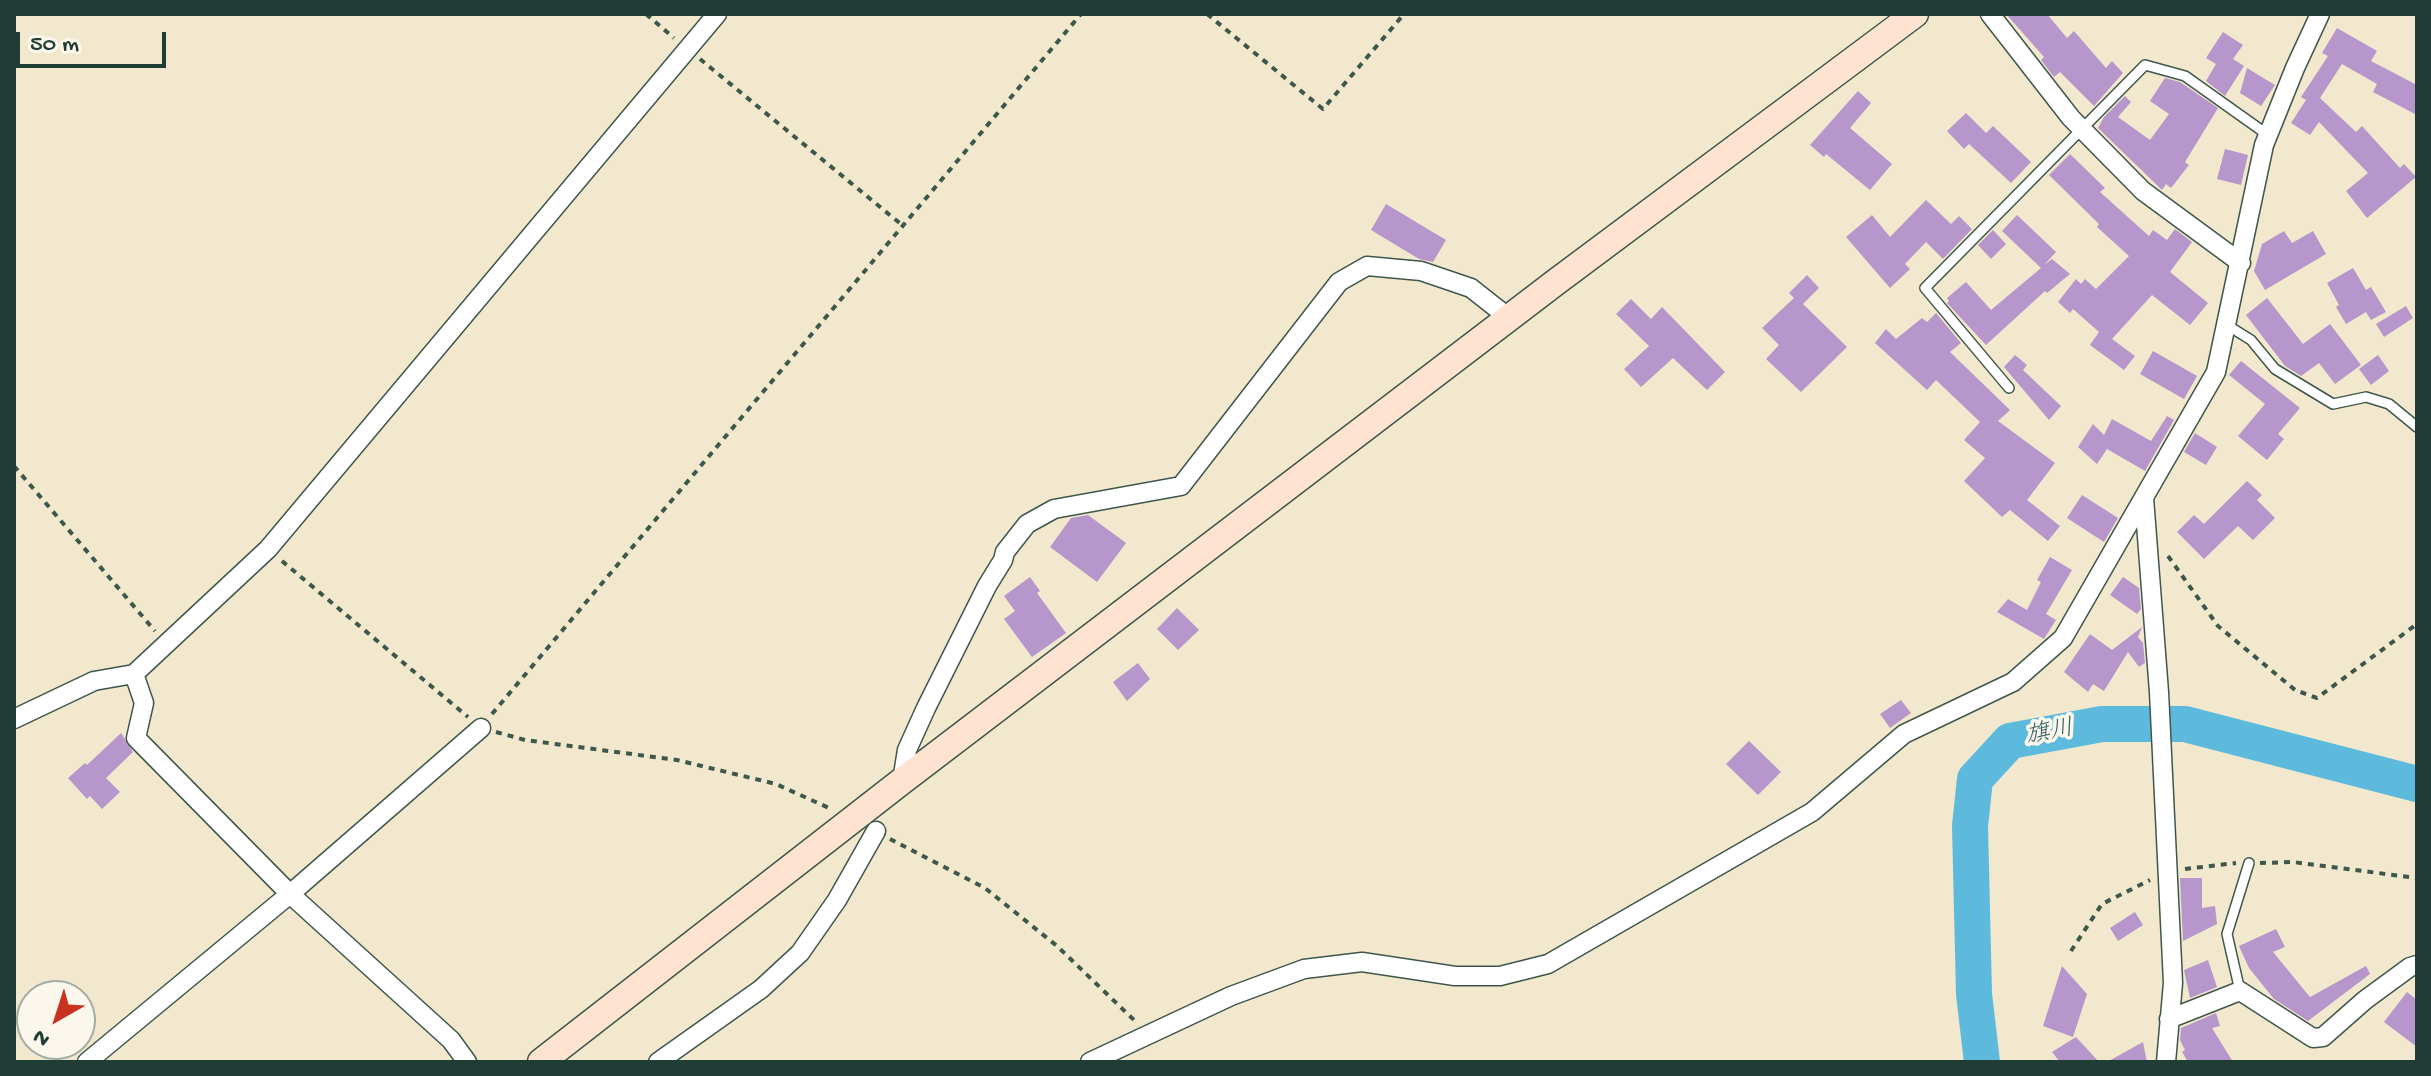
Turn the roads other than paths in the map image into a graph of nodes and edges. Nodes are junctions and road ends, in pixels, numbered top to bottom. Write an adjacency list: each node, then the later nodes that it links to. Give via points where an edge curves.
1 (717, 14): 13 (street, via 268,549)
2 (1915, 14): 8 (street)
3 (1990, 14): 5 (street)
4 (2320, 14): 6 (street)
5 (2081, 128): 6 (lane, via 2145,65 2185,76); 7 (street, via 2143,191); 10 (lane, via 1925,288)
6 (2268, 135): 7 (street)
7 (2241, 263): 9 (street)
8 (1509, 318): 16 (street); 16 (street, via 1471,288 1421,271 1367,266 1339,282 1181,486 1054,509 1027,524 1005,552 918,724)
9 (2227, 325): 11 (lane, via 2251,340 2275,369 2333,404 2366,397 2389,404); 12 (street, via 2216,372)
10 (2009, 388)
11 (2417, 427)
12 (2144, 498): 22 (street, via 2173,983); 28 (street, via 2063,638 2013,682 1904,734 1812,812 1548,964 1500,976 1455,976 1362,962 1304,969 1231,996)
13 (134, 674): 14 (street, via 94,681); 19 (street, via 144,703 136,738)
14 (14, 719)
15 (481, 728): 19 (street)
16 (902, 781): 17 (street)
17 (865, 826): 26 (street); 27 (street, via 837,900 800,953 761,989)
18 (2249, 863): 21 (lane, via 2227,934)
19 (290, 894): 23 (street); 25 (street, via 451,1040)
20 (2417, 965): 21 (street, via 2323,1037 2313,1038)
21 (2240, 991): 22 (street)
22 (2169, 1019): 29 (street)
23 (108, 1056): 24 (street)
24 (87, 1062)
25 (467, 1062)
26 (541, 1062)
27 (658, 1062)
28 (1090, 1062)
29 (2166, 1062)

